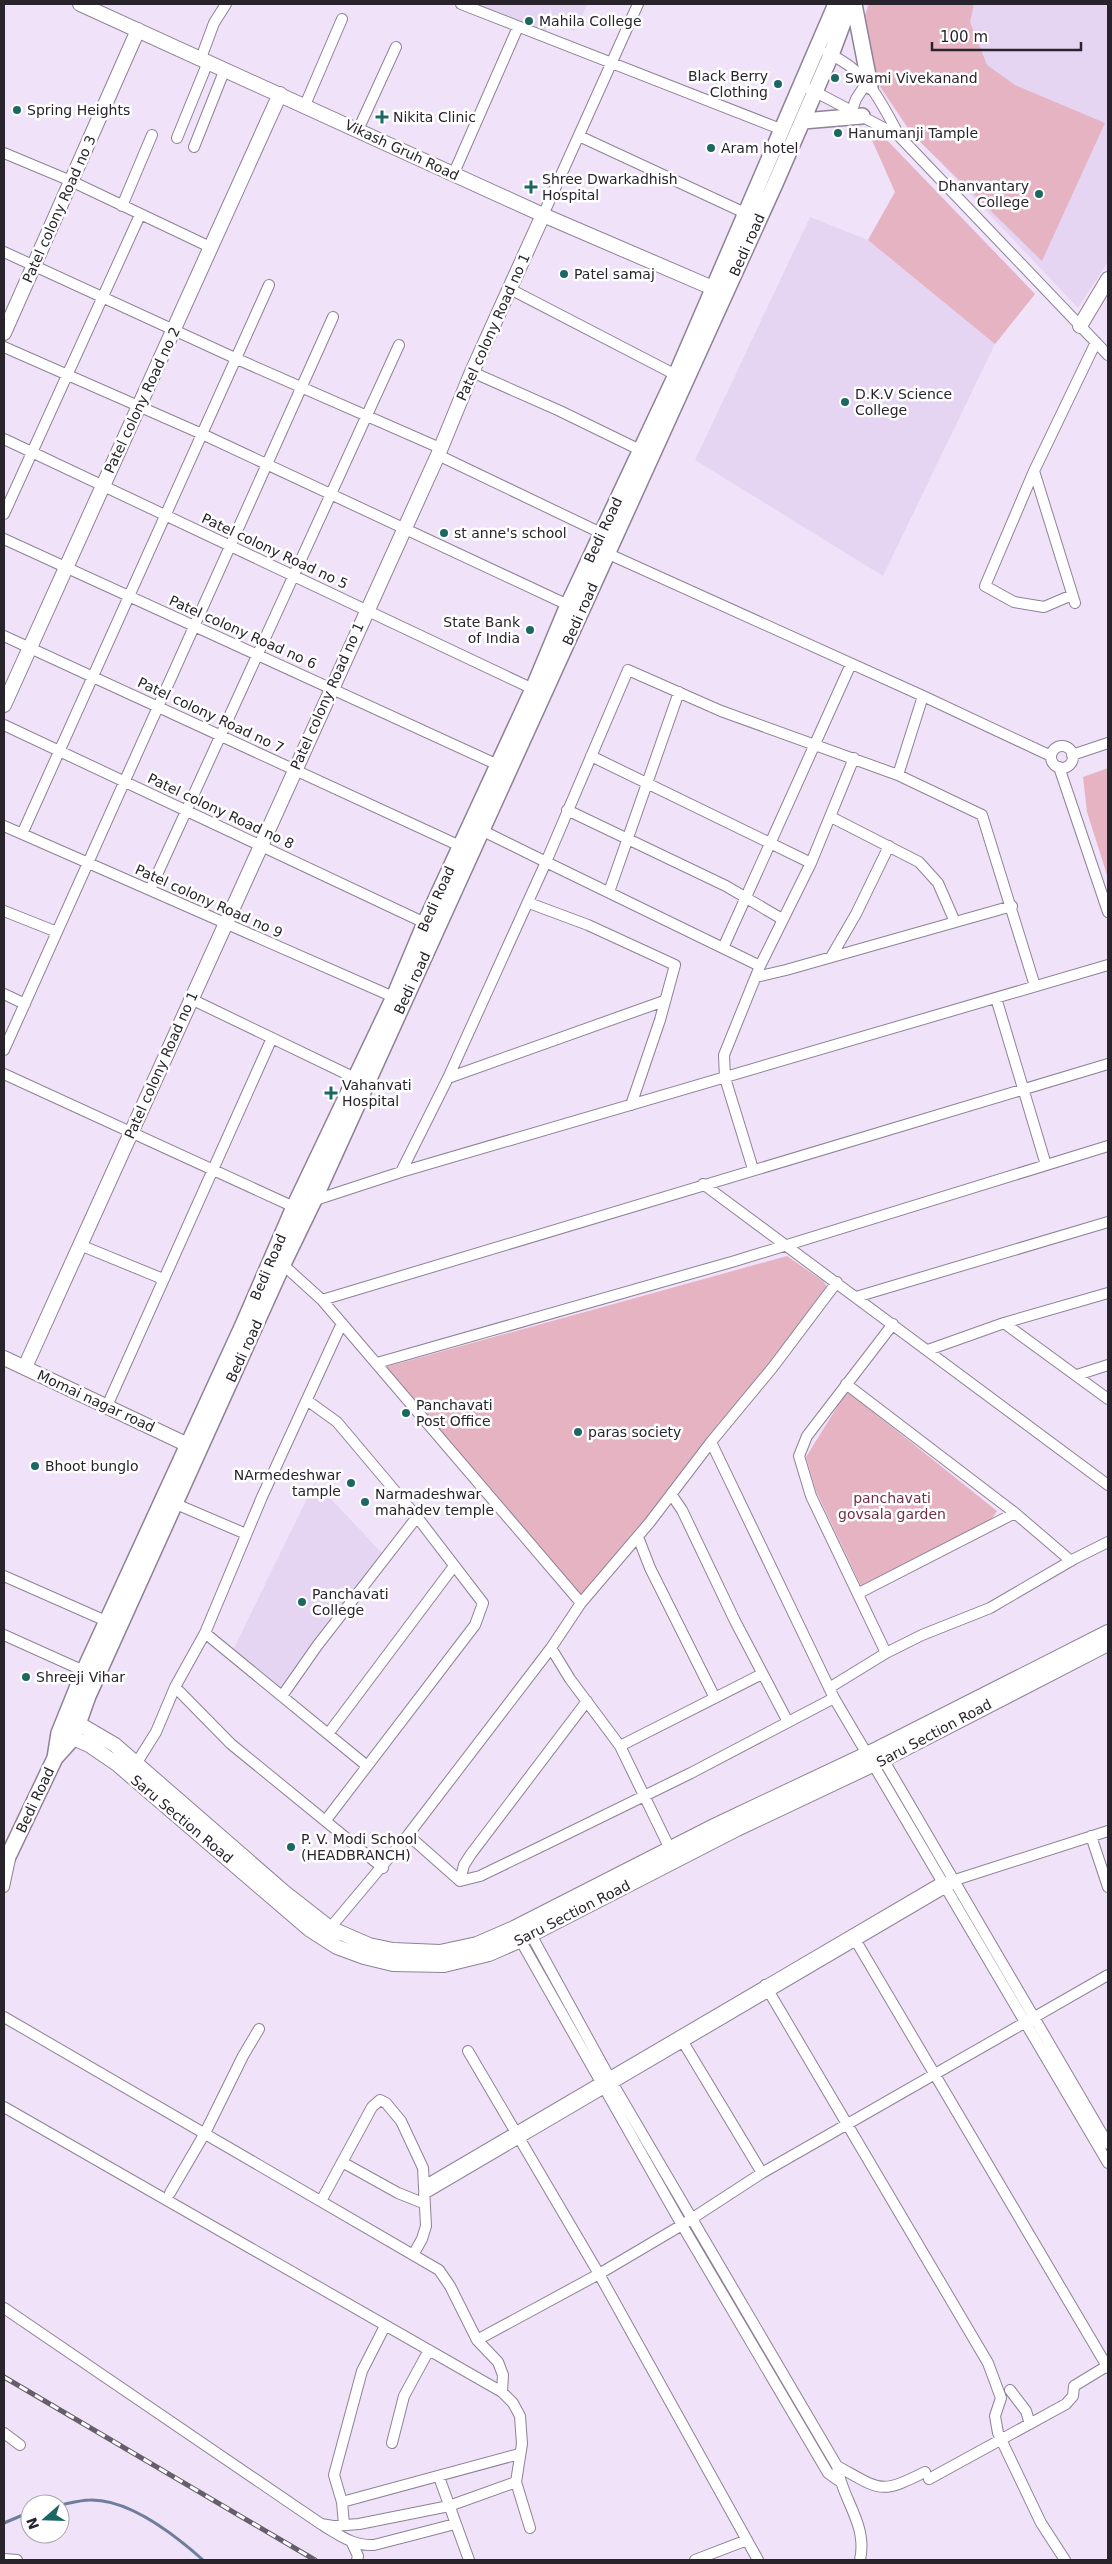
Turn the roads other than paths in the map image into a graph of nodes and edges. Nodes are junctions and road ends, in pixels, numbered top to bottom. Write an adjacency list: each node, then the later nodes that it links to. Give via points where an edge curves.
1 (80, 4): 9 (street, Vikash Gruh Road)
2 (226, 4): 12 (street, via 214,23)
3 (463, 4): 8 (street)
4 (638, 4): 13 (street, Patel colony Road no 1)
5 (836, 4): 11 (main road)
6 (852, 4): 11 (main road); 16 (main road)
7 (342, 19): 19 (street)
8 (518, 27): 13 (street); 30 (street)
9 (138, 30): 12 (street, Vikash Gruh Road); 31 (street, Patel colony Road no 3)
10 (396, 47): 22 (street)
11 (825, 52): 15 (main road, Bedi Road, via 811,65); 16 (street, via 857,69); 17 (main road, Bedi road)
12 (204, 60): 14 (street, Vikash Gruh Road); 27 (street)
13 (611, 64): 23 (street); 25 (street, Patel colony Road no 1)
14 (225, 69): 18 (street, Vikash Gruh Road); 28 (street)
15 (802, 84): 17 (street); 23 (main road, Bedi Road)
16 (868, 84): 20 (street, via 856,99); 26 (street)
17 (816, 91): 20 (street); 21 (main road, Bedi road)
18 (280, 94): 19 (street, Vikash Gruh Road); 36 (street, Patel colony Road no 2)
19 (304, 105): 22 (street, Vikash Gruh Road)
20 (857, 113): 21 (main road); 26 (street)
21 (803, 121): 42 (main road, Bedi road)
22 (358, 130): 30 (street, Vikash Gruh Road)
23 (783, 130): 33 (main road, Bedi Road)
24 (152, 135): 32 (street)
25 (579, 136): 33 (street); 35 (street, Patel colony Road no 1)
26 (900, 136): 45 (street)
27 (177, 138)
28 (194, 146)
29 (5, 156): 31 (street)
30 (454, 175): 35 (street, Vikash Gruh Road)
31 (71, 181): 32 (street); 38 (street, Patel colony Road no 3)
32 (122, 206): 34 (street)
33 (746, 213): 42 (main road, Bedi Road)
34 (140, 215): 36 (street); 43 (street)
35 (543, 215): 41 (street, Patel colony Road no 1); 42 (street, Vikash Gruh Road)
36 (210, 247): 46 (street, Patel colony Road no 2)
37 (4, 252): 38 (street)
38 (33, 266): 43 (street); 47 (street, Patel colony Road no 3)
39 (1108, 278): 45 (street)
40 (269, 285): 52 (street)
41 (510, 289): 53 (street, Patel colony Road no 1); 55 (street)
42 (719, 291): 55 (main road, Bedi Road); 74 (main road, Bedi road)
43 (103, 298): 46 (street); 54 (street)
44 (333, 317): 56 (street)
45 (1080, 326): 48 (street)
46 (175, 330): 52 (street); 57 (street, Patel colony Road no 2)
47 (4, 333)
48 (1096, 342): 51 (street); 65 (street)
49 (399, 345): 58 (street)
50 (4, 347): 54 (street)
51 (1108, 355)
52 (237, 359): 56 (street); 59 (street)
53 (472, 372): 61 (street); 63 (street, Patel colony Road no 1)
54 (66, 374): 57 (street); 62 (street)
55 (676, 375): 61 (main road, Bedi Road)
56 (302, 387): 58 (street); 64 (street)
57 (139, 406): 59 (street); 66 (street, Patel colony Road no 2)
58 (366, 416): 63 (street); 67 (street)
59 (202, 434): 64 (street); 69 (street)
60 (4, 439): 62 (street, Patel colony Road no 5)
61 (640, 450): 71 (main road, Bedi Road)
62 (32, 452): 66 (street, Patel colony Road no 5); 68 (street)
63 (439, 452): 70 (street, Patel colony Road no 1); 71 (street)
64 (267, 465): 67 (street); 73 (street)
65 (1034, 471): 65 (street, via 985,586 1014,602 1044,607 1074,599)
66 (103, 486): 69 (street, Patel colony Road no 5); 75 (street, Patel colony Road no 2)
67 (332, 494): 70 (street); 76 (street)
68 (4, 514)
69 (164, 514): 73 (street, Patel colony Road no 5); 77 (street)
70 (404, 528): 78 (street); 79 (street, Patel colony Road no 1)
71 (601, 534): 74 (main road, Bedi Road)
72 (4, 539): 75 (street, Patel colony Road no 6)
73 (231, 546): 76 (street, Patel colony Road no 5); 80 (street)
74 (602, 551): 78 (main road, Bedi Road); 84 (street); 111 (main road, Bedi road, via 585,599)
75 (66, 567): 77 (street, Patel colony Road no 6); 82 (street, Patel colony Road no 2)
76 (294, 576): 79 (street, Patel colony Road no 5); 83 (street)
77 (130, 596): 80 (street, Patel colony Road no 6); 85 (street)
78 (568, 605): 87 (main road, Bedi Road)
79 (366, 609): 86 (street, Patel colony Road no 1); 87 (street, Patel colony Road no 5)
80 (195, 625): 83 (street, Patel colony Road no 6); 91 (street)
81 (4, 636): 82 (street, Patel colony Road no 7)
82 (30, 648): 85 (street, Patel colony Road no 7); 90 (street, Patel colony Road no 2)
83 (258, 654): 86 (street, Patel colony Road no 6); 93 (street)
84 (851, 664): 89 (street); 95 (street)
85 (93, 677): 91 (street, Patel colony Road no 7); 96 (street)
86 (331, 687): 101 (street, Patel colony Road no 6); 103 (street, Patel colony Road no 1)
87 (533, 689): 101 (main road, Bedi Road)
88 (679, 692): 95 (street, via 721,711); 98 (street, via 628,670); 106 (street)
89 (923, 696): 99 (street); 104 (street)
90 (4, 705)
91 (158, 706): 93 (street, Patel colony Road no 7); 105 (street)
92 (4, 726): 96 (street, Patel colony Road no 8)
93 (222, 736): 103 (street, Patel colony Road no 7); 107 (street)
94 (1108, 743): 97 (street)
95 (816, 744): 100 (street); 115 (street)
96 (60, 751): 105 (street, Patel colony Road no 8); 112 (street)
97 (1072, 755): 99 (street, via 1069,749 1059,747); 102 (street, via 1069,765)
98 (591, 756): 106 (street); 108 (street)
99 (1051, 756): 102 (street)
100 (854, 758): 104 (street); 109 (street)
101 (498, 765): 116 (main road, Bedi Road)
102 (1059, 768): 127 (street)
103 (294, 769): 114 (street, Patel colony Road no 1); 116 (street, Patel colony Road no 7)
104 (898, 774): 125 (street, via 982,814)
105 (125, 781): 107 (street, Patel colony Road no 8); 119 (street)
106 (646, 783): 113 (street); 115 (street)
107 (188, 810): 114 (street, Patel colony Road no 8); 121 (street)
108 (568, 810): 113 (street); 118 (street)
109 (830, 817): 117 (street); 120 (street)
110 (4, 826): 112 (street, Patel colony Road no 9)
111 (481, 830): 118 (street); 142 (main road, Bedi road)
112 (22, 834): 119 (street, Patel colony Road no 9)
113 (627, 838): 122 (street); 123 (street)
114 (260, 844): 129 (street, Patel colony Road no 8); 131 (street, Patel colony Road no 1)
115 (771, 844): 120 (street); 123 (street)
116 (460, 846): 129 (main road, Bedi Road)
117 (890, 846): 130 (street, via 919,862 932,874); 134 (street)
118 (546, 862): 122 (street); 124 (street)
119 (88, 863): 121 (street, Patel colony Road no 9); 132 (street)
120 (810, 863): 128 (street)
121 (150, 890): 131 (street, Patel colony Road no 9)
122 (609, 892): 133 (street)
123 (746, 898): 128 (street); 133 (street)
124 (528, 903): 143 (street, via 588,925 675,965); 150 (street)
125 (1012, 906): 130 (street); 138 (street)
126 (4, 911): 132 (street)
127 (1108, 912)
128 (782, 919): 136 (street)
129 (425, 922): 142 (main road, Bedi Road)
130 (955, 922): 134 (street)
131 (225, 923): 140 (street, Patel colony Road no 1); 142 (street, Patel colony Road no 9)
132 (56, 932): 144 (street)
133 (723, 948): 136 (street)
134 (831, 957): 137 (street)
135 (1108, 965): 138 (street)
136 (760, 966): 137 (street)
137 (756, 977): 151 (street, via 724,1055)
138 (1035, 986): 141 (street)
139 (4, 994): 144 (street)
140 (191, 998): 145 (street); 154 (street, Patel colony Road no 1)
141 (996, 998): 151 (street); 152 (street)
142 (398, 999): 149 (main road, Bedi Road); 161 (main road, Bedi road)
143 (664, 1001): 150 (street); 153 (street)
144 (24, 1004): 146 (street)
145 (272, 1038): 149 (street); 158 (street)
146 (4, 1050)
147 (1108, 1064): 152 (street)
148 (4, 1074): 154 (street)
149 (355, 1078): 162 (main road, Bedi Road)
150 (448, 1078): 159 (street)
151 (724, 1078): 153 (street); 157 (street)
152 (1024, 1088): 156 (street); 157 (street)
153 (631, 1105): 159 (street)
154 (131, 1131): 158 (street); 164 (street, Patel colony Road no 1)
155 (1108, 1146): 156 (street)
156 (1046, 1165): 165 (street)
157 (753, 1169): 160 (street)
158 (213, 1170): 162 (street); 167 (street)
159 (401, 1172): 161 (street)
160 (703, 1184): 165 (street); 171 (street)
161 (314, 1200): 162 (street); 166 (main road, Bedi road)
162 (294, 1207): 166 (main road, Bedi Road)
163 (1108, 1222): 170 (street)
164 (80, 1245): 167 (street); 179 (street, Patel colony Road no 1)
165 (788, 1245): 168 (street); 177 (street)
166 (278, 1260): 171 (street); 186 (main road, Bedi Road); 189 (main road, Bedi road)
167 (164, 1279): 184 (street)
168 (837, 1282): 170 (street); 185 (street, via 774,1367)
169 (1108, 1293): 173 (street)
170 (856, 1297): 174 (street)
171 (322, 1300): 172 (street)
172 (342, 1323): 177 (street); 183 (street)
173 (1004, 1323): 175 (street); 180 (street)
174 (893, 1324): 175 (street); 181 (street)
175 (928, 1350): 187 (street)
176 (4, 1358): 179 (street, Momai nagar road)
177 (377, 1363): 199 (street)
178 (1108, 1365): 180 (street)
179 (25, 1367): 184 (street, Momai nagar road)
180 (1077, 1374): 182 (street)
181 (846, 1384): 190 (street); 198 (street, via 807,1436 798,1456 811,1496)
182 (1108, 1399)
183 (308, 1401): 191 (street, via 336,1422); 192 (street)
184 (108, 1406): 186 (street, Momai nagar road)
185 (711, 1442): 188 (street); 210 (street)
186 (188, 1445): 200 (main road, Bedi Road)
187 (1108, 1485)
188 (672, 1494): 193 (street); 208 (street)
189 (176, 1504): 192 (street); 215 (main road, Bedi road, via 88,1696)
190 (1015, 1513): 195 (street); 198 (street)
191 (417, 1517): 196 (street); 211 (street)
192 (246, 1534): 202 (street)
193 (638, 1537): 199 (street); 212 (street, via 650,1568)
194 (1108, 1542): 195 (street)
195 (1071, 1561): 206 (street, via 990,1608 922,1635)
196 (454, 1566): 217 (street); 222 (street, via 483,1603 475,1625)
197 (4, 1576): 200 (street)
198 (859, 1593): 206 (street)
199 (581, 1603): 205 (street)
200 (106, 1621): 207 (main road, Bedi Road)
201 (1108, 1632): 220 (street, Saru Section Road)
202 (205, 1633): 209 (street); 211 (street)
203 (4, 1635): 207 (street)
204 (1108, 1644): 220 (street, Saru Section Road)
205 (551, 1648): 214 (street); 226 (street)
206 (886, 1654): 210 (street)
207 (84, 1671): 215 (main road, Bedi Road)
208 (762, 1674): 212 (street); 216 (street)
209 (175, 1687): 221 (street, via 156,1732); 224 (street, via 231,1744)
210 (829, 1688): 213 (street)
211 (282, 1696): 217 (street)
212 (716, 1698): 219 (street)
213 (834, 1698): 216 (street); 220 (street)
214 (587, 1701): 219 (street); 233 (street, via 471,1854 464,1864)
215 (72, 1720): 218 (main road, Bedi road); 221 (street, Saru Section Road, via 115,1745)
216 (788, 1722): 223 (street)
217 (328, 1734): 222 (street)
218 (66, 1735): 229 (main road, Bedi Road); 238 (street, Saru Section Road, via 101,1752 117,1764 309,1929 337,1947 393,1964 444,1966 466,1962)
219 (620, 1746): 223 (street)
220 (875, 1757): 228 (street, Saru Section Road); 232 (street); 234 (street); 238 (street, Saru Section Road, via 737,1829)
221 (136, 1764): 237 (street, Saru Section Road)
222 (367, 1766): 224 (street)
223 (644, 1796): 228 (street); 233 (street, via 480,1876)
224 (326, 1820): 231 (street)
225 (1108, 1832): 227 (street)
226 (408, 1836): 231 (street); 233 (street)
227 (1091, 1836): 232 (street); 236 (street)
228 (670, 1849): 238 (street, Saru Section Road)
229 (12, 1850): 230 (main road, Bedi Road); 235 (street)
230 (4, 1865)
231 (383, 1868): 237 (street)
232 (955, 1880): 234 (street); 243 (street)
233 (460, 1881)
234 (944, 1886): 239 (street); 244 (street)
235 (4, 1887)
236 (1108, 1887)
237 (330, 1928): 238 (street, Saru Section Road, via 369,1945 421,1952 457,1950)
238 (523, 1932): 249 (street)
239 (854, 1938): 241 (street); 248 (street)
240 (1108, 1975): 243 (street)
241 (768, 1988): 246 (street); 253 (street)
242 (4, 2017): 254 (street)
243 (1034, 2017): 244 (street); 256 (street)
244 (1025, 2023): 248 (street); 258 (street)
245 (259, 2029): 254 (street)
246 (682, 2039): 249 (street); 259 (street)
247 (468, 2051): 255 (street)
248 (934, 2075): 253 (street); 271 (street)
249 (607, 2083): 255 (street); 263 (street); 264 (street)
250 (384, 2091): 251 (street)
251 (376, 2102): 257 (street); 261 (street, via 386,2103 405,2127 421,2162)
252 (4, 2107): 268 (street)
253 (848, 2123): 259 (street); 273 (street)
254 (205, 2133): 260 (street); 262 (street)
255 (518, 2135): 261 (street); 266 (street)
256 (1108, 2144)
257 (342, 2162): 261 (street, via 398,2193); 262 (street)
258 (1108, 2163)
259 (762, 2173): 263 (street)
260 (170, 2193)
261 (424, 2194): 265 (street, via 426,2226)
262 (321, 2201): 265 (street)
263 (692, 2218): 264 (street); 280 (street)
264 (682, 2225): 266 (street); 282 (street, via 828,2473)
265 (413, 2255): 269 (street, via 438,2270 450,2286)
266 (599, 2274): 269 (street); 290 (street)
267 (4, 2308): 286 (street)
268 (385, 2326): 270 (street); 284 (street, via 362,2371 334,2476)
269 (476, 2340): 272 (street, via 501,2368)
270 (429, 2350): 272 (street); 277 (street, via 404,2396)
271 (1108, 2367): 274 (street, via 1074,2386 1071,2400)
272 (502, 2392): 279 (street, via 520,2416 523,2434)
273 (1004, 2392): 274 (street, via 1026,2412); 276 (street, via 995,2416)
274 (1030, 2424): 276 (street)
275 (4, 2432): 278 (street)
276 (1001, 2440): 280 (street, via 897,2486 876,2488); 299 (street, via 1041,2523)
277 (392, 2442)
278 (20, 2445)
279 (519, 2454): 281 (street); 283 (street)
280 (837, 2466): 282 (street)
281 (439, 2477): 284 (street); 285 (street)
282 (839, 2481): 298 (street, via 860,2528)
283 (516, 2482): 285 (street); 289 (street)
284 (342, 2502): 288 (street)
285 (449, 2506): 287 (street); 288 (street)
286 (321, 2524): 288 (street); 291 (street)
287 (455, 2524): 291 (street, via 374,2545); 295 (street)
288 (344, 2525)
289 (530, 2528)
290 (747, 2540): 296 (street); 297 (street)
291 (352, 2543): 294 (street, via 358,2556)
292 (4, 2559): 293 (street)
293 (18, 2560)
294 (356, 2560)
295 (469, 2560)
296 (695, 2560)
297 (758, 2560)
298 (860, 2560)
299 (1065, 2560)

